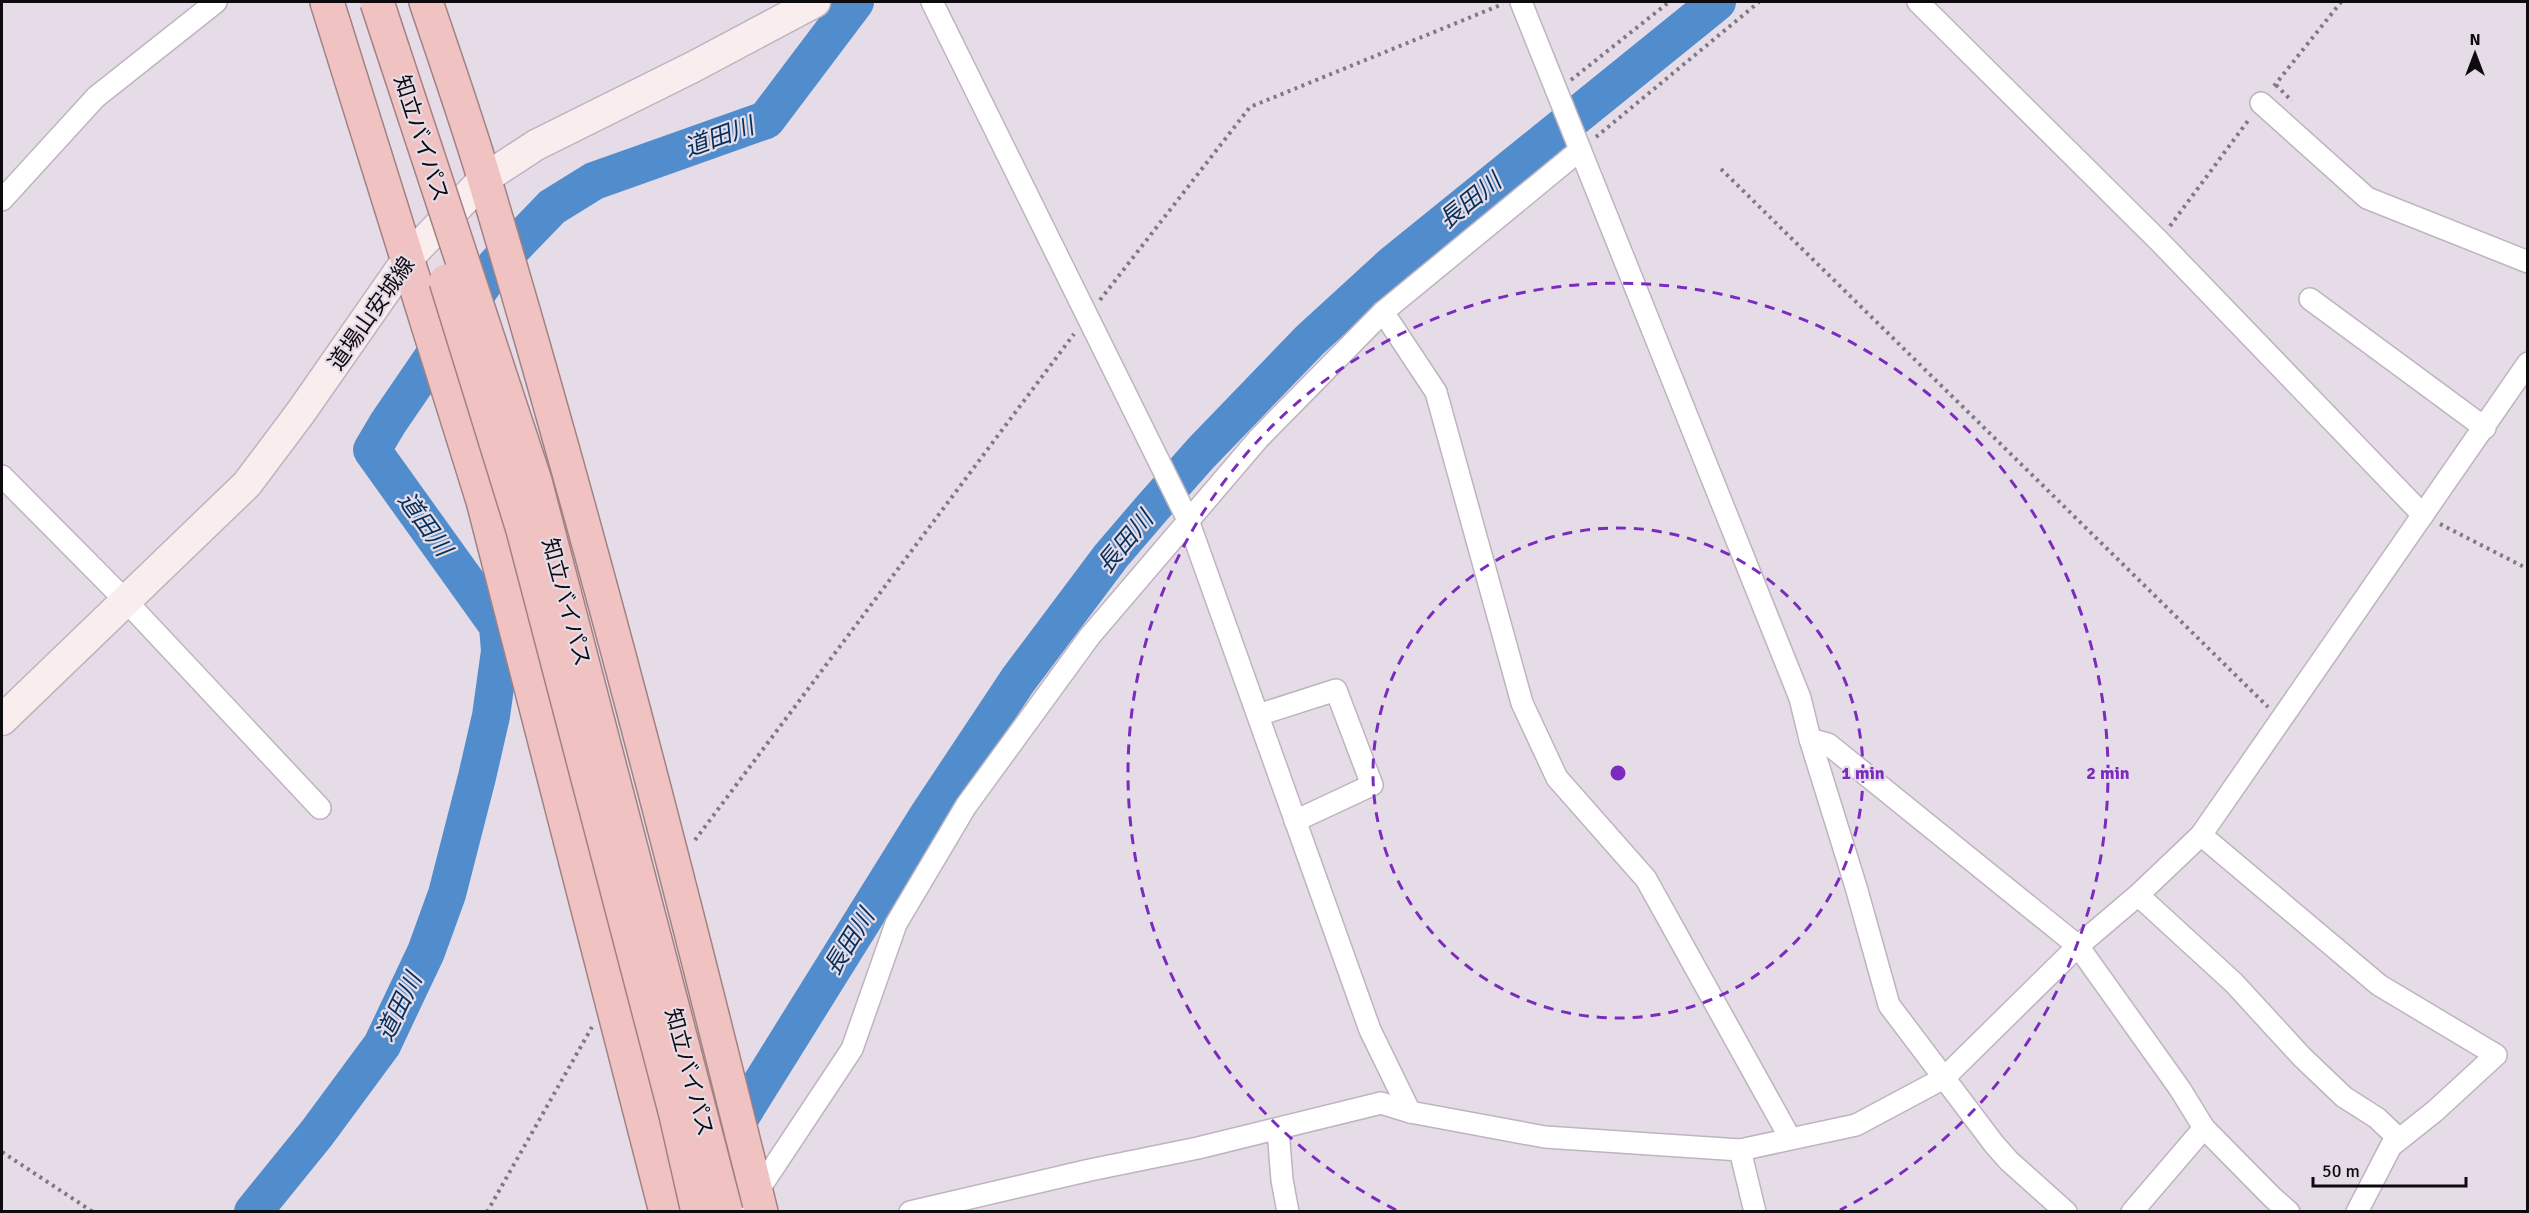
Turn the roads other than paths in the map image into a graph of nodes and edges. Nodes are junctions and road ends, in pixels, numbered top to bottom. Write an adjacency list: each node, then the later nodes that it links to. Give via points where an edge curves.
1 (216, 2): 13 (street, via 96,98)
2 (327, 2): 14 (highway)
3 (357, 2): 41 (highway, 知立バイパス, bridge, via 523,530)
4 (377, 2): 42 (highway, 知立バイパス, bridge, via 535,481)
5 (426, 2): 12 (highway)
6 (815, 2): 12 (main road, 道場山安城線, via 536,145)
7 (932, 2): 22 (street)
8 (1521, 2): 11 (street)
9 (1918, 2): 21 (street, via 2159,241)
10 (2261, 103): 15 (street, via 2367,198)
11 (1580, 150): 17 (street); 26 (street, via 1800,698)
12 (484, 179): 14 (main road, 道場山安城線); 39 (highway, via 607,604 745,1147)
13 (2, 200)
14 (409, 256): 23 (main road, 道場山安城線, via 247,484); 40 (highway, via 483,501)
15 (2528, 262)
16 (2310, 299): 19 (street)
17 (1383, 312): 22 (street, via 1259,438); 36 (street, via 1436,392 1522,703 1557,778 1646,879)
18 (2528, 363): 19 (street)
19 (2485, 428): 21 (street)
20 (2, 476): 23 (street)
21 (2423, 515): 29 (street)
22 (1188, 520): 24 (street); 39 (street, via 1090,636 966,806 896,924 852,1049)
23 (126, 601): 25 (main road, 道場山安城線); 27 (street)
24 (1258, 715): 28 (street); 28 (street, via 1336,690 1372,785)
25 (2, 720)
26 (1810, 739): 31 (street, via 1828,744); 32 (street, via 1889,1005)
27 (320, 808)
28 (1295, 821): 33 (street, via 1370,1030)
29 (2201, 835): 30 (street); 37 (street, via 2379,985 2496,1055)
30 (2138, 895): 31 (street); 37 (street, via 2234,983 2344,1097)
31 (2078, 946): 32 (street); 34 (street)
32 (1944, 1078): 36 (street, via 1856,1125); 46 (street, via 2009,1161)
33 (1410, 1112): 35 (street, via 1381,1103); 38 (street, via 1545,1137)
34 (2204, 1128): 47 (street); 48 (street)
35 (1278, 1130): 43 (street); 44 (street)
36 (1790, 1138): 38 (street)
37 (2398, 1139): 49 (street)
38 (1740, 1150): 45 (street)
39 (754, 1205)
40 (666, 1212)
41 (698, 1212)
42 (726, 1212)
43 (910, 1212)
44 (1288, 1212)
45 (1755, 1212)
46 (2066, 1212)
47 (2132, 1212)
48 (2289, 1212)
49 (2357, 1212)

